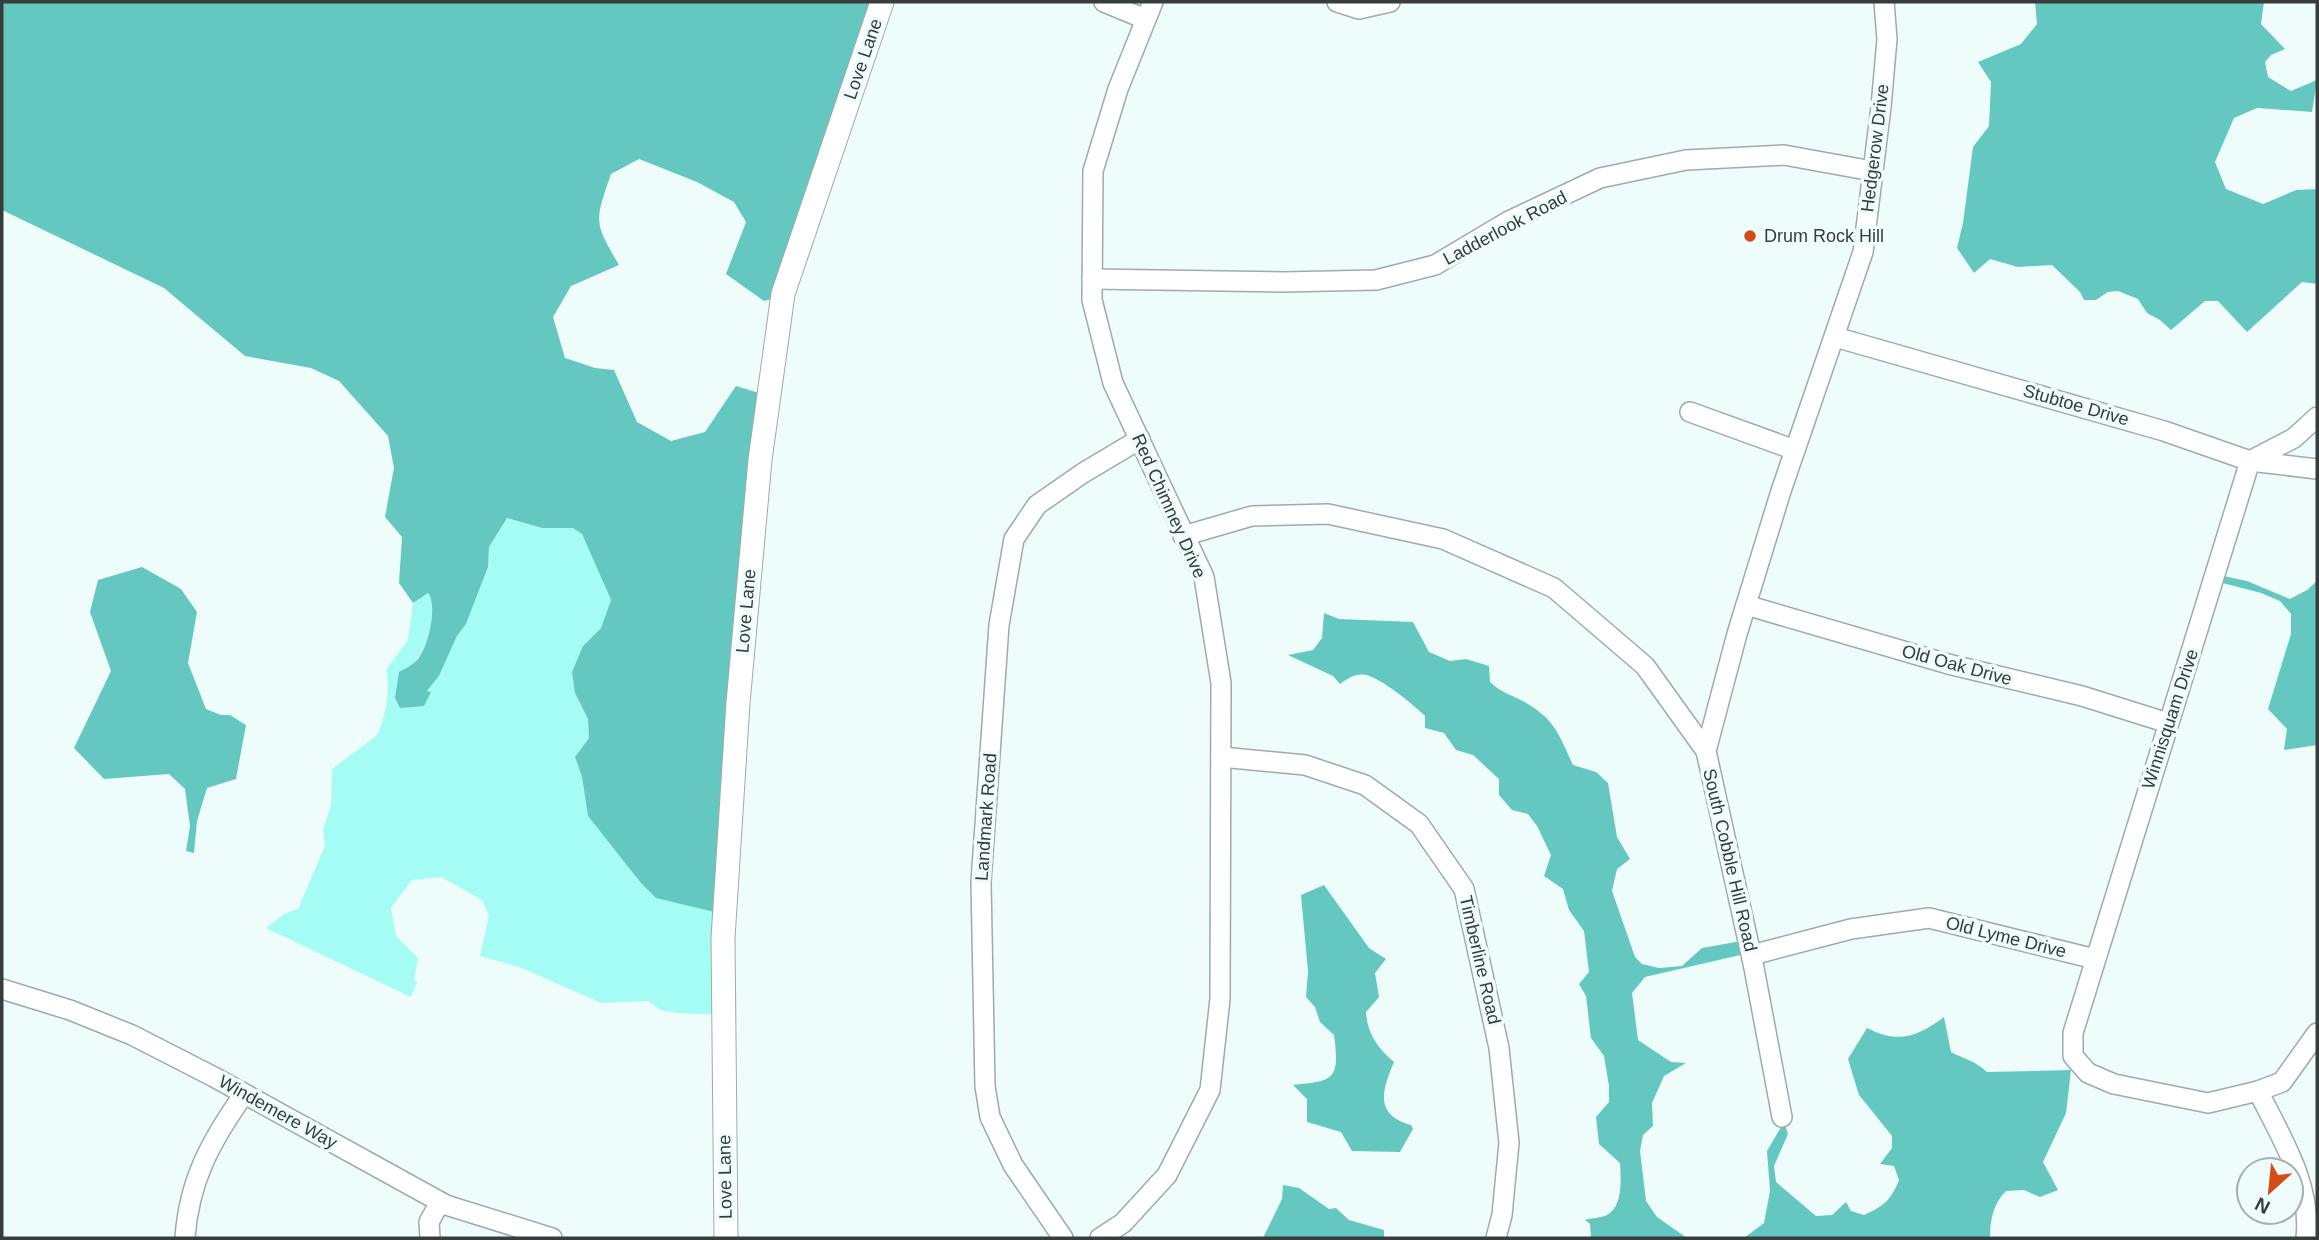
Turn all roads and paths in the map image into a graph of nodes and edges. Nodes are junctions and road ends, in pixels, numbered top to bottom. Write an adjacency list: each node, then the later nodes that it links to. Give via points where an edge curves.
1 (882, 2): 32 (street, Love Lane, via 783,294 760,460 723,938)
2 (1104, 2): 6 (street)
3 (1337, 2): 4 (street, via 1359,9)
4 (1390, 2)
5 (1884, 2): 7 (street, Hedgerow Drive, via 1887,39)
6 (1149, 10): 8 (street, Red Chimney Drive, via 1093,171)
7 (1872, 171): 8 (street, Ladderlook Road, via 1784,155 1686,160 1600,178 1509,221 1436,265 1376,280); 9 (street, Hedgerow Drive, via 1863,252)
8 (1092, 279): 12 (street, Red Chimney Drive, via 1113,383)
9 (1835, 337): 13 (street, Hedgerow Drive); 14 (street, Stubtoe Drive, via 2164,431)
10 (1690, 412): 13 (street)
11 (2317, 417): 14 (street, via 2294,438)
12 (1140, 439): 16 (street, Red Chimney Drive); 33 (street, Landmark Road, via 1037,505 1014,539 999,625 981,882 985,1086 990,1117 1013,1165)
13 (1795, 450): 17 (street, Hedgerow Drive)
14 (2250, 461): 15 (street, Stubtoe Drive); 18 (street, Winnisquam Drive)
15 (2317, 469)
16 (1183, 536): 19 (street, South Cobble Hill Road, via 1252,516 1328,514 1443,539 1554,588 1645,666); 20 (street, Red Chimney Drive, via 1204,577 1221,683)
17 (1746, 605): 18 (street, Old Oak Drive); 19 (street, Hedgerow Drive)
18 (2168, 723): 22 (street, Winnisquam Drive)
19 (1706, 751): 21 (street, South Cobble Hill Road)
20 (1221, 757): 34 (street, Red Chimney Drive, via 1220,999 1210,1090 1167,1175 1123,1223); 35 (street, Timberline Road, via 1305,765 1365,785 1419,824 1464,889 1499,1048 1507,1129 1502,1215)
21 (1752, 955): 22 (street, Old Lyme Drive, via 1851,929 1929,918); 27 (street, South Cobble Hill Road)
22 (2095, 960): 25 (street, Winnisquam Drive, via 2073,1033 2073,1056 2088,1073 2114,1084 2208,1103)
23 (2, 989): 26 (street, Windemere Way, via 132,1035)
24 (2317, 1033): 25 (street, via 2282,1082)
25 (2258, 1091): 36 (street, via 2297,1169 2308,1223)
26 (244, 1094): 28 (street, Windemere Way); 29 (street, via 203,1159)
27 (1782, 1116)
28 (440, 1202): 30 (street, via 429,1222); 31 (street, Windemere Way)
29 (185, 1238)
30 (430, 1238)
31 (552, 1238)
32 (726, 1238)
33 (1063, 1238)
34 (1100, 1238)
35 (1496, 1238)
36 (2306, 1238)

